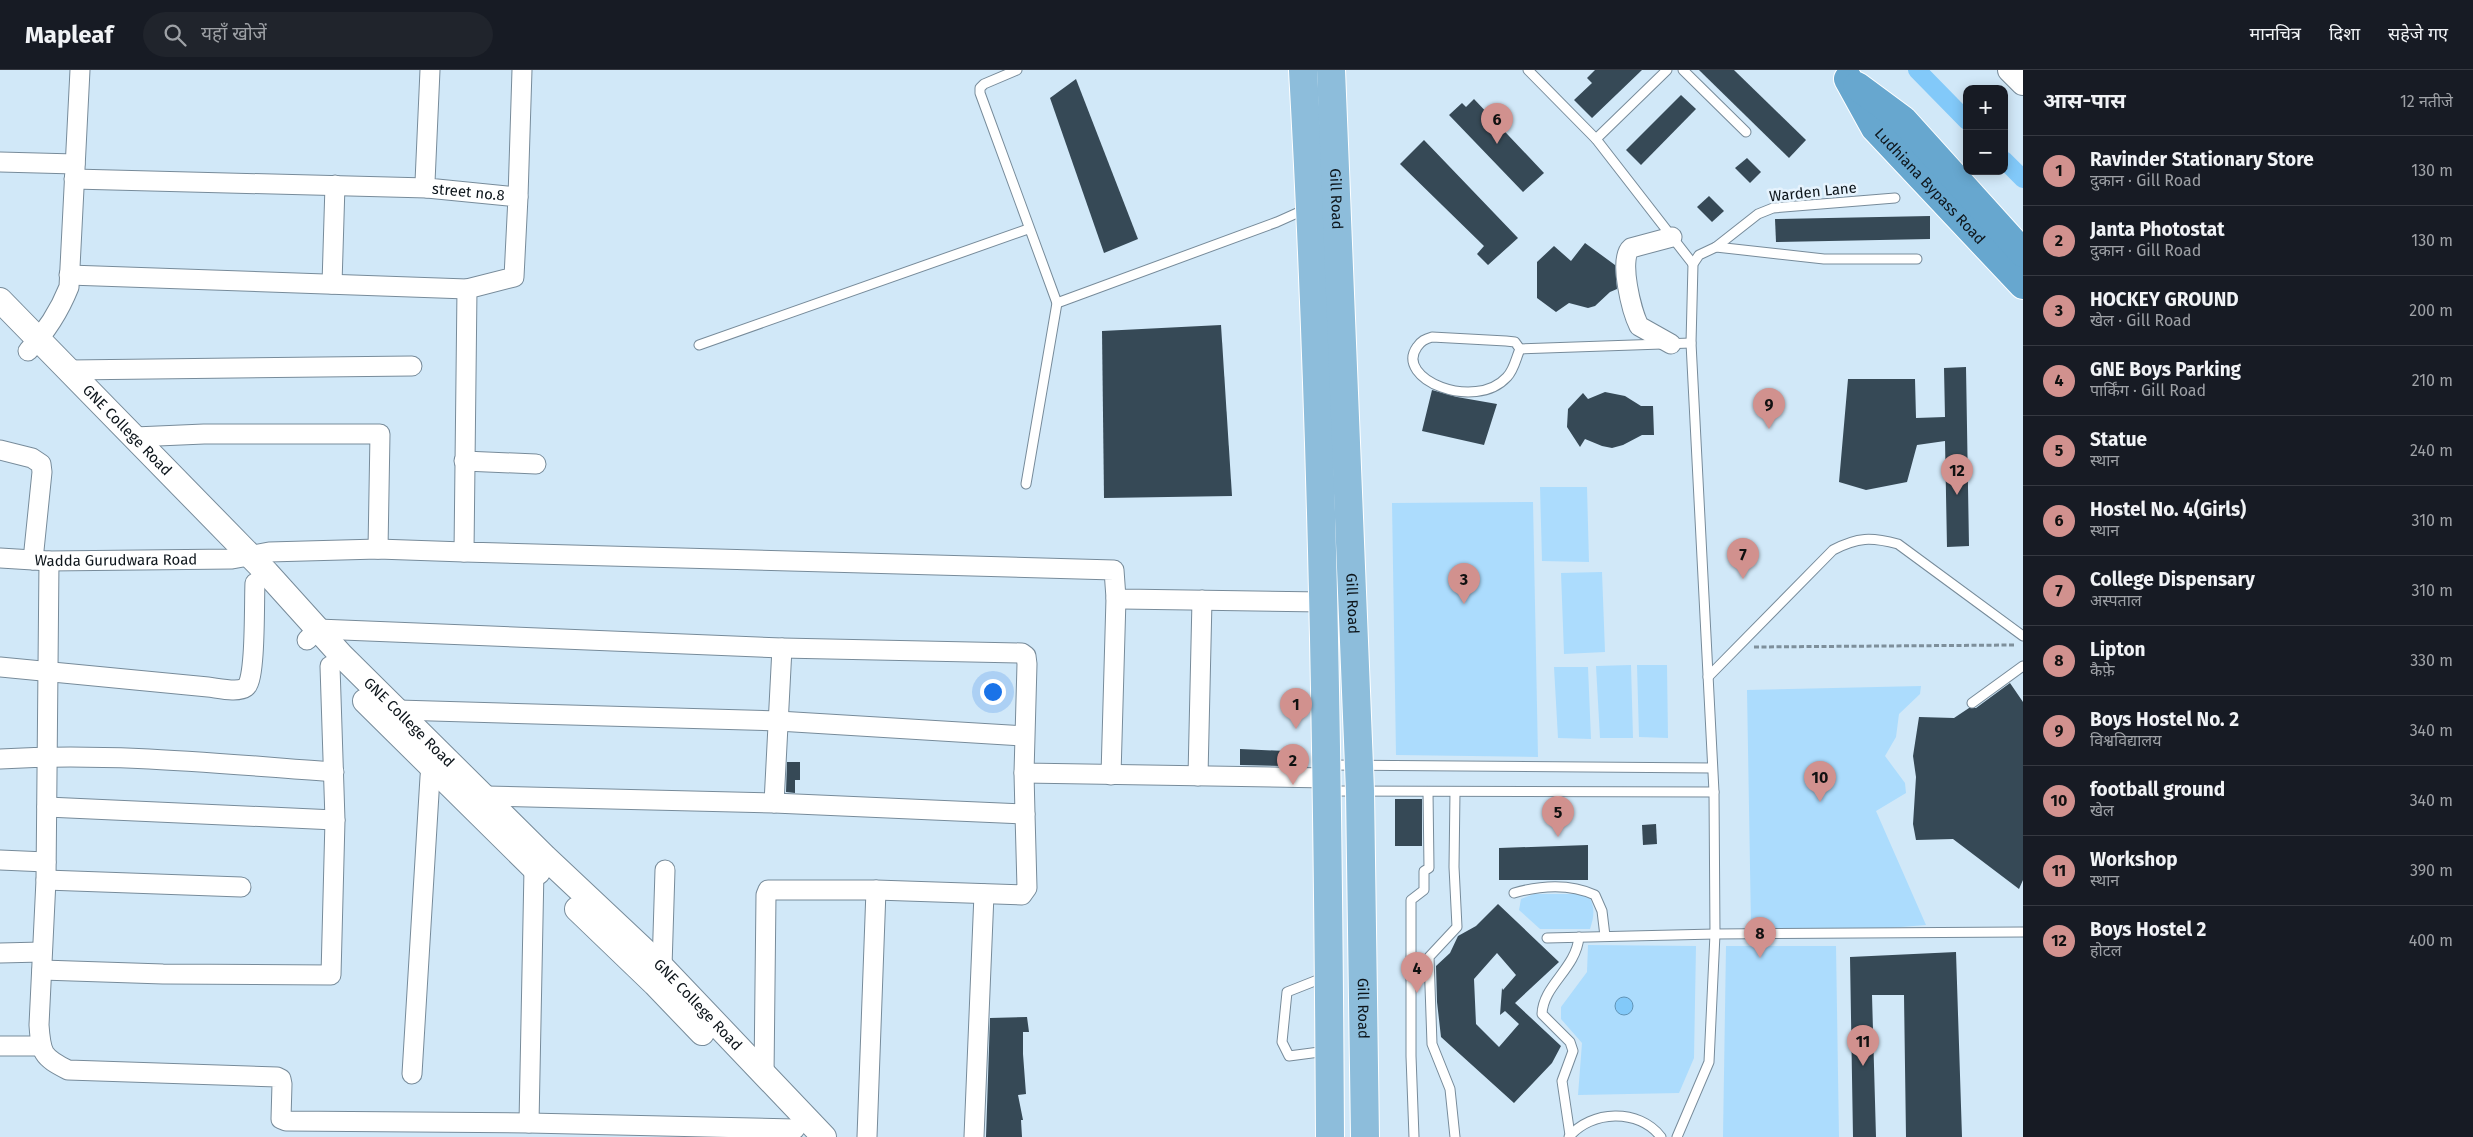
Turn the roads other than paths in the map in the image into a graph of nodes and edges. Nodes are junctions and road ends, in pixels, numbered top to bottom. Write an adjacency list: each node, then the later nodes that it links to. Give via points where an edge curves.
1 (80, 70): 16 (street)
2 (430, 70): 18 (street, street no.8)
3 (522, 70): 19 (street)
4 (1017, 70): 22 (lane, via 984,84 980,93)
5 (1303, 70): 21 (main road, Gill Road)
6 (1331, 70): 71 (main road, Gill Road)
7 (1528, 70): 14 (lane)
8 (1667, 70): 14 (lane)
9 (1684, 70): 13 (lane)
10 (2010, 70): 12 (street)
11 (1843, 74): 25 (highway, Ludhiana Bypass Road, via 1902,120); 30 (highway, Ludhiana Bypass Road, via 1875,128)
12 (2023, 83)
13 (1746, 132)
14 (1596, 139): 23 (lane)
15 (0, 162): 16 (street)
16 (75, 171): 17 (street); 28 (street)
17 (335, 185): 18 (street); 29 (street)
18 (427, 188): 19 (street, street no.8)
19 (518, 197): 31 (street, street no.8, via 514,277)
20 (1895, 198): 24 (lane, Warden Lane, via 1773,208 1758,214)
21 (1310, 208): 33 (lane); 55 (main road, Gill Road)
22 (1028, 229): 33 (lane); 38 (lane)
23 (1672, 237): 27 (lane); 36 (street, via 1631,248 1626,254 1630,303 1639,326)
24 (1716, 247): 26 (lane, via 1824,259); 27 (lane, Warden Lane, via 1700,255)
25 (2023, 253)
26 (1917, 259)
27 (1693, 264): 35 (lane)
28 (69, 275): 29 (street); 37 (street, via 60,308)
29 (332, 284): 31 (street)
30 (2023, 285)
31 (466, 289): 44 (street)
32 (0, 300): 37 (street, GNE College Road)
33 (1057, 304): 46 (lane)
34 (0, 322): 37 (street, GNE College Road)
35 (1691, 343): 36 (lane); 63 (lane)
36 (1671, 344): 39 (lane)
37 (34, 345): 41 (street, GNE College Road); 49 (street, GNE College Road)
38 (699, 345)
39 (1520, 349): 39 (lane, via 1508,376 1484,392 1467,394 1444,389 1419,374 1412,364 1412,355 1421,341 1432,337 1515,342)
40 (412, 366): 41 (street)
41 (70, 370): 42 (street, GNE College Road)
42 (134, 437): 47 (street, via 380,434); 49 (street, GNE College Road)
43 (0, 450): 51 (street, via 32,458 41,464)
44 (464, 461): 45 (street); 48 (street)
45 (536, 464)
46 (1026, 484)
47 (378, 549): 48 (street, Wadda Gurudwara Road); 49 (street, Wadda Gurudwara Road)
48 (464, 552): 53 (street, Wadda Gurudwara Road, via 1114,570)
49 (240, 557): 51 (street, Wadda Gurudwara Road); 52 (street, GNE College Road); 56 (street, GNE College Road)
50 (0, 558): 51 (street, Wadda Gurudwara Road)
51 (41, 560): 62 (street)
52 (255, 584): 56 (street, GNE College Road); 62 (street, via 253,666 251,680 246,687 238,690 208,688)
53 (1116, 598): 54 (street); 75 (street)
54 (1202, 600): 55 (street); 76 (street)
55 (1322, 602): 77 (main road, Gill Road)
56 (312, 635): 58 (street); 59 (street, GNE College Road); 65 (street, GNE College Road)
57 (2023, 636): 63 (lane, via 1898,544 1874,538 1852,540 1833,550)
58 (782, 648): 66 (street); 67 (street, via 1022,654 1026,656 1027,664)
59 (330, 666): 70 (street, GNE College Road); 73 (street)
60 (2023, 666): 64 (lane)
61 (0, 667): 62 (street)
62 (49, 672): 68 (street)
63 (1708, 677): 72 (lane)
64 (1972, 704)
65 (398, 710): 66 (street); 70 (street, GNE College Road)
66 (778, 721): 67 (street); 83 (street)
67 (1024, 736): 74 (street)
68 (49, 756): 69 (street); 73 (street); 84 (street)
69 (0, 759)
70 (436, 760): 82 (street, GNE College Road); 89 (street, GNE College Road); 108 (street)
71 (1358, 764): 72 (lane); 77 (lane); 78 (main road, Gill Road)
72 (1712, 768): 81 (lane)
73 (334, 772): 86 (street)
74 (1024, 774): 75 (street); 85 (street)
75 (1111, 775): 76 (street)
76 (1198, 776): 77 (street)
77 (1328, 778): 78 (lane); 104 (main road, Gill Road)
78 (1360, 791): 79 (lane); 120 (main road, Gill Road)
79 (1428, 792): 80 (lane); 121 (lane, via 1429,868 1424,871 1424,890 1411,900)
80 (1455, 792): 81 (lane); 122 (lane, via 1457,927 1429,958 1432,1044 1450,1089)
81 (1714, 792): 97 (lane)
82 (486, 796): 83 (street); 103 (street, GNE College Road, via 545,858)
83 (774, 804): 85 (street)
84 (47, 807): 86 (street); 88 (street)
85 (1025, 814): 95 (street, via 1025,893)
86 (335, 820): 102 (street, via 331,974 163,974)
87 (0, 860): 88 (street)
88 (46, 862): 91 (street)
89 (534, 869): 110 (street); 114 (street, GNE College Road, via 655,984)
90 (665, 870): 103 (street)
91 (46, 880): 92 (street); 102 (street)
92 (241, 887)
93 (876, 890): 95 (street); 109 (street, via 768,890); 117 (street)
94 (1514, 893): 98 (lane, via 1535,887 1565,886 1596,895)
95 (984, 894): 118 (street)
96 (2023, 932): 97 (lane)
97 (1715, 934): 98 (lane); 124 (lane, via 1709,1062)
98 (1605, 936): 99 (lane)
99 (1579, 937): 100 (lane); 115 (lane, via 1573,959 1542,1003 1542,1014 1570,1042 1573,1051 1562,1081)
100 (1547, 938)
101 (0, 952): 102 (street)
102 (42, 961): 106 (street)
103 (662, 967): 109 (street, GNE College Road)
104 (1330, 975): 107 (main road, Gill Road); 107 (lane, via 1287,992 1282,1042 1289,1056)
105 (0, 1046): 106 (street)
106 (41, 1046): 110 (street, via 49,1061 68,1070 277,1077 282,1084 281,1119 286,1121)
107 (1330, 1051): 119 (main road, Gill Road)
108 (412, 1074)
109 (764, 1074): 116 (street, GNE College Road)
110 (529, 1123): 111 (street)
111 (589, 1131): 112 (street)
112 (681, 1132): 113 (street)
113 (738, 1132): 114 (street)
114 (799, 1133)
115 (1569, 1136): 123 (lane, via 1586,1123 1605,1116 1625,1116 1644,1122)
116 (824, 1137)
117 (867, 1137)
118 (974, 1137)
119 (1330, 1137)
120 (1365, 1137)
121 (1414, 1137)
122 (1455, 1137)
123 (1661, 1137)
124 (1676, 1137)

